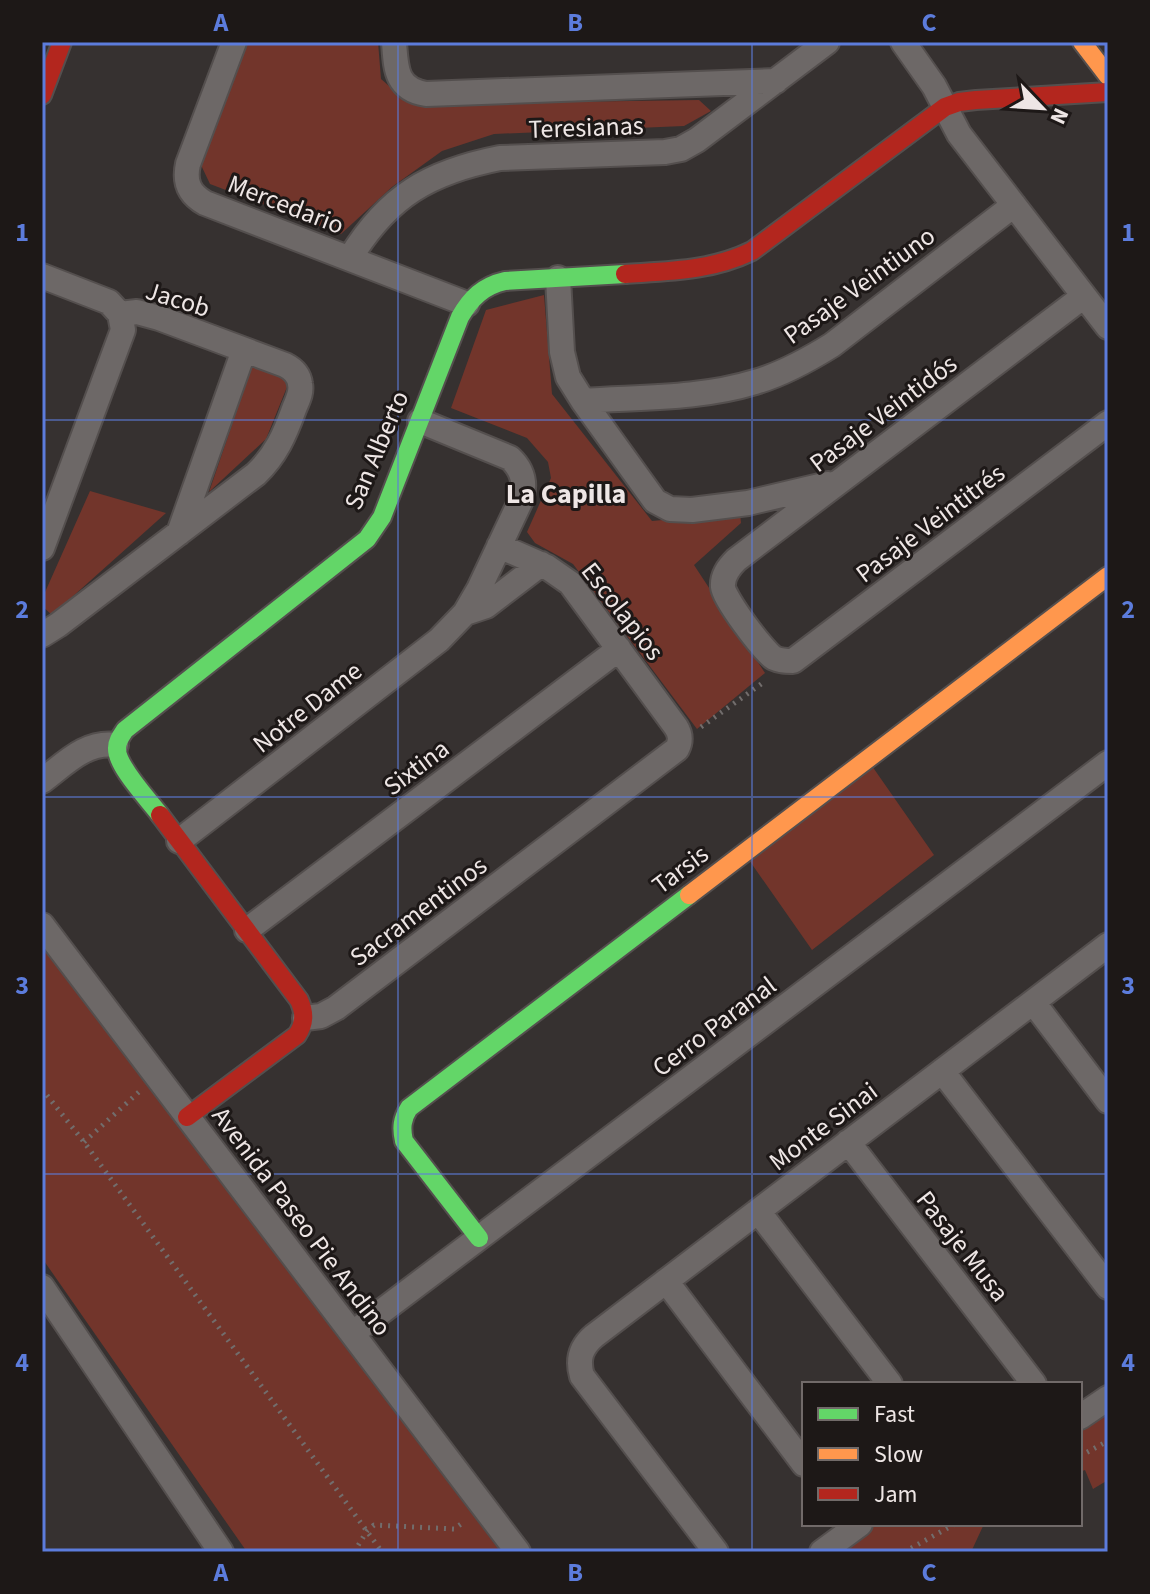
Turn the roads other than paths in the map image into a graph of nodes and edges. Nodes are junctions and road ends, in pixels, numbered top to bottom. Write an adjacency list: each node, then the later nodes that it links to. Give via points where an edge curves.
1 (62, 42): 10 (street)
2 (234, 42): 13 (street, Mercedario, via 188,164 187,185 205,203)
3 (394, 42): 8 (street, via 398,76 410,89 426,94)
4 (827, 42): 8 (street, Teresianas)
5 (903, 42): 11 (street)
6 (1082, 42): 7 (street)
7 (1108, 76)
8 (776, 81): 13 (street, Teresianas, via 681,149 500,158 447,171 422,183 381,216)
9 (1108, 92): 11 (street, via 976,100)
10 (42, 95)
11 (945, 107): 12 (street, via 959,134); 15 (street, via 734,260 690,270)
12 (1014, 205): 16 (street); 21 (street, Pasaje Veintiuno, via 832,345 779,374 703,393)
13 (350, 258): 17 (street, Mercedario)
14 (42, 276): 18 (street, Jacob, via 109,302)
15 (558, 278): 17 (street, via 493,283); 21 (street, via 564,365)
16 (1084, 296): 19 (street); 24 (street, Pasaje Veintidós)
17 (467, 304): 22 (street, San Alberto)
18 (120, 314): 20 (street, Jacob, via 148,314); 29 (street, via 121,338)
19 (1108, 327)
20 (244, 350): 27 (street); 27 (street, Jacob, via 291,368 299,378 299,396 271,458)
21 (583, 401): 25 (street, via 662,506 692,510)
22 (420, 421): 28 (street, via 510,458 520,470 523,493); 37 (street, San Alberto, via 382,517 367,539 125,730)
23 (1108, 423): 32 (street, Pasaje Veintitrés, via 793,661 767,652 725,595)
24 (844, 478): 25 (street); 26 (street, Pasaje Veintidós)
25 (748, 503): 26 (street, via 765,514)
26 (775, 531): 32 (street, Pasaje Veintidós, via 730,566)
27 (179, 533): 34 (street)
28 (499, 546): 30 (street, Escolapios); 33 (street, Notre Dame)
29 (42, 548)
30 (541, 564): 33 (street, Notre Dame, via 486,606); 35 (street, Escolapios, via 570,583)
31 (1108, 576): 51 (street, Tarsis, via 409,1108 401,1124 404,1141)
32 (723, 580)
33 (465, 613): 40 (street, Notre Dame, via 439,640)
34 (42, 635)
35 (619, 649): 36 (street, Escolapios, via 676,727); 42 (street, Sixtina)
36 (680, 742): 45 (street, Sacramentinos, via 672,754 336,1008)
37 (116, 745): 39 (street, via 88,748); 40 (street, via 120,762)
38 (1108, 763): 51 (street, Cerro Paranal)
39 (42, 781)
40 (179, 841): 42 (street)
41 (42, 925): 48 (street, Avenida Paseo Pie Andino)
42 (247, 930): 45 (street, via 299,1000)
43 (1108, 945): 44 (street, Monte Sinai)
44 (1033, 1002): 46 (street, Monte Sinai); 47 (street)
45 (305, 1018): 48 (street, Sacramentinos, via 297,1035)
46 (942, 1071): 49 (street, Monte Sinai); 54 (street)
47 (1108, 1101)
48 (187, 1117): 55 (street, Avenida Paseo Pie Andino)
49 (848, 1142): 50 (street, Monte Sinai); 57 (street, Pasaje Musa)
50 (758, 1211): 52 (street, Monte Sinai); 56 (street)
51 (479, 1238): 55 (street, Cerro Paranal)
52 (666, 1281): 60 (street); 64 (street, Monte Sinai, via 587,1342 579,1358 582,1376)
53 (42, 1287): 62 (street)
54 (1108, 1287)
55 (353, 1333): 63 (street, Avenida Paseo Pie Andino)
56 (888, 1382)
57 (1032, 1382)
58 (1108, 1398): 59 (street)
59 (1082, 1416)
60 (802, 1461)
61 (854, 1526): 65 (street)
62 (221, 1552)
63 (518, 1552)
64 (716, 1552)
65 (822, 1552)

